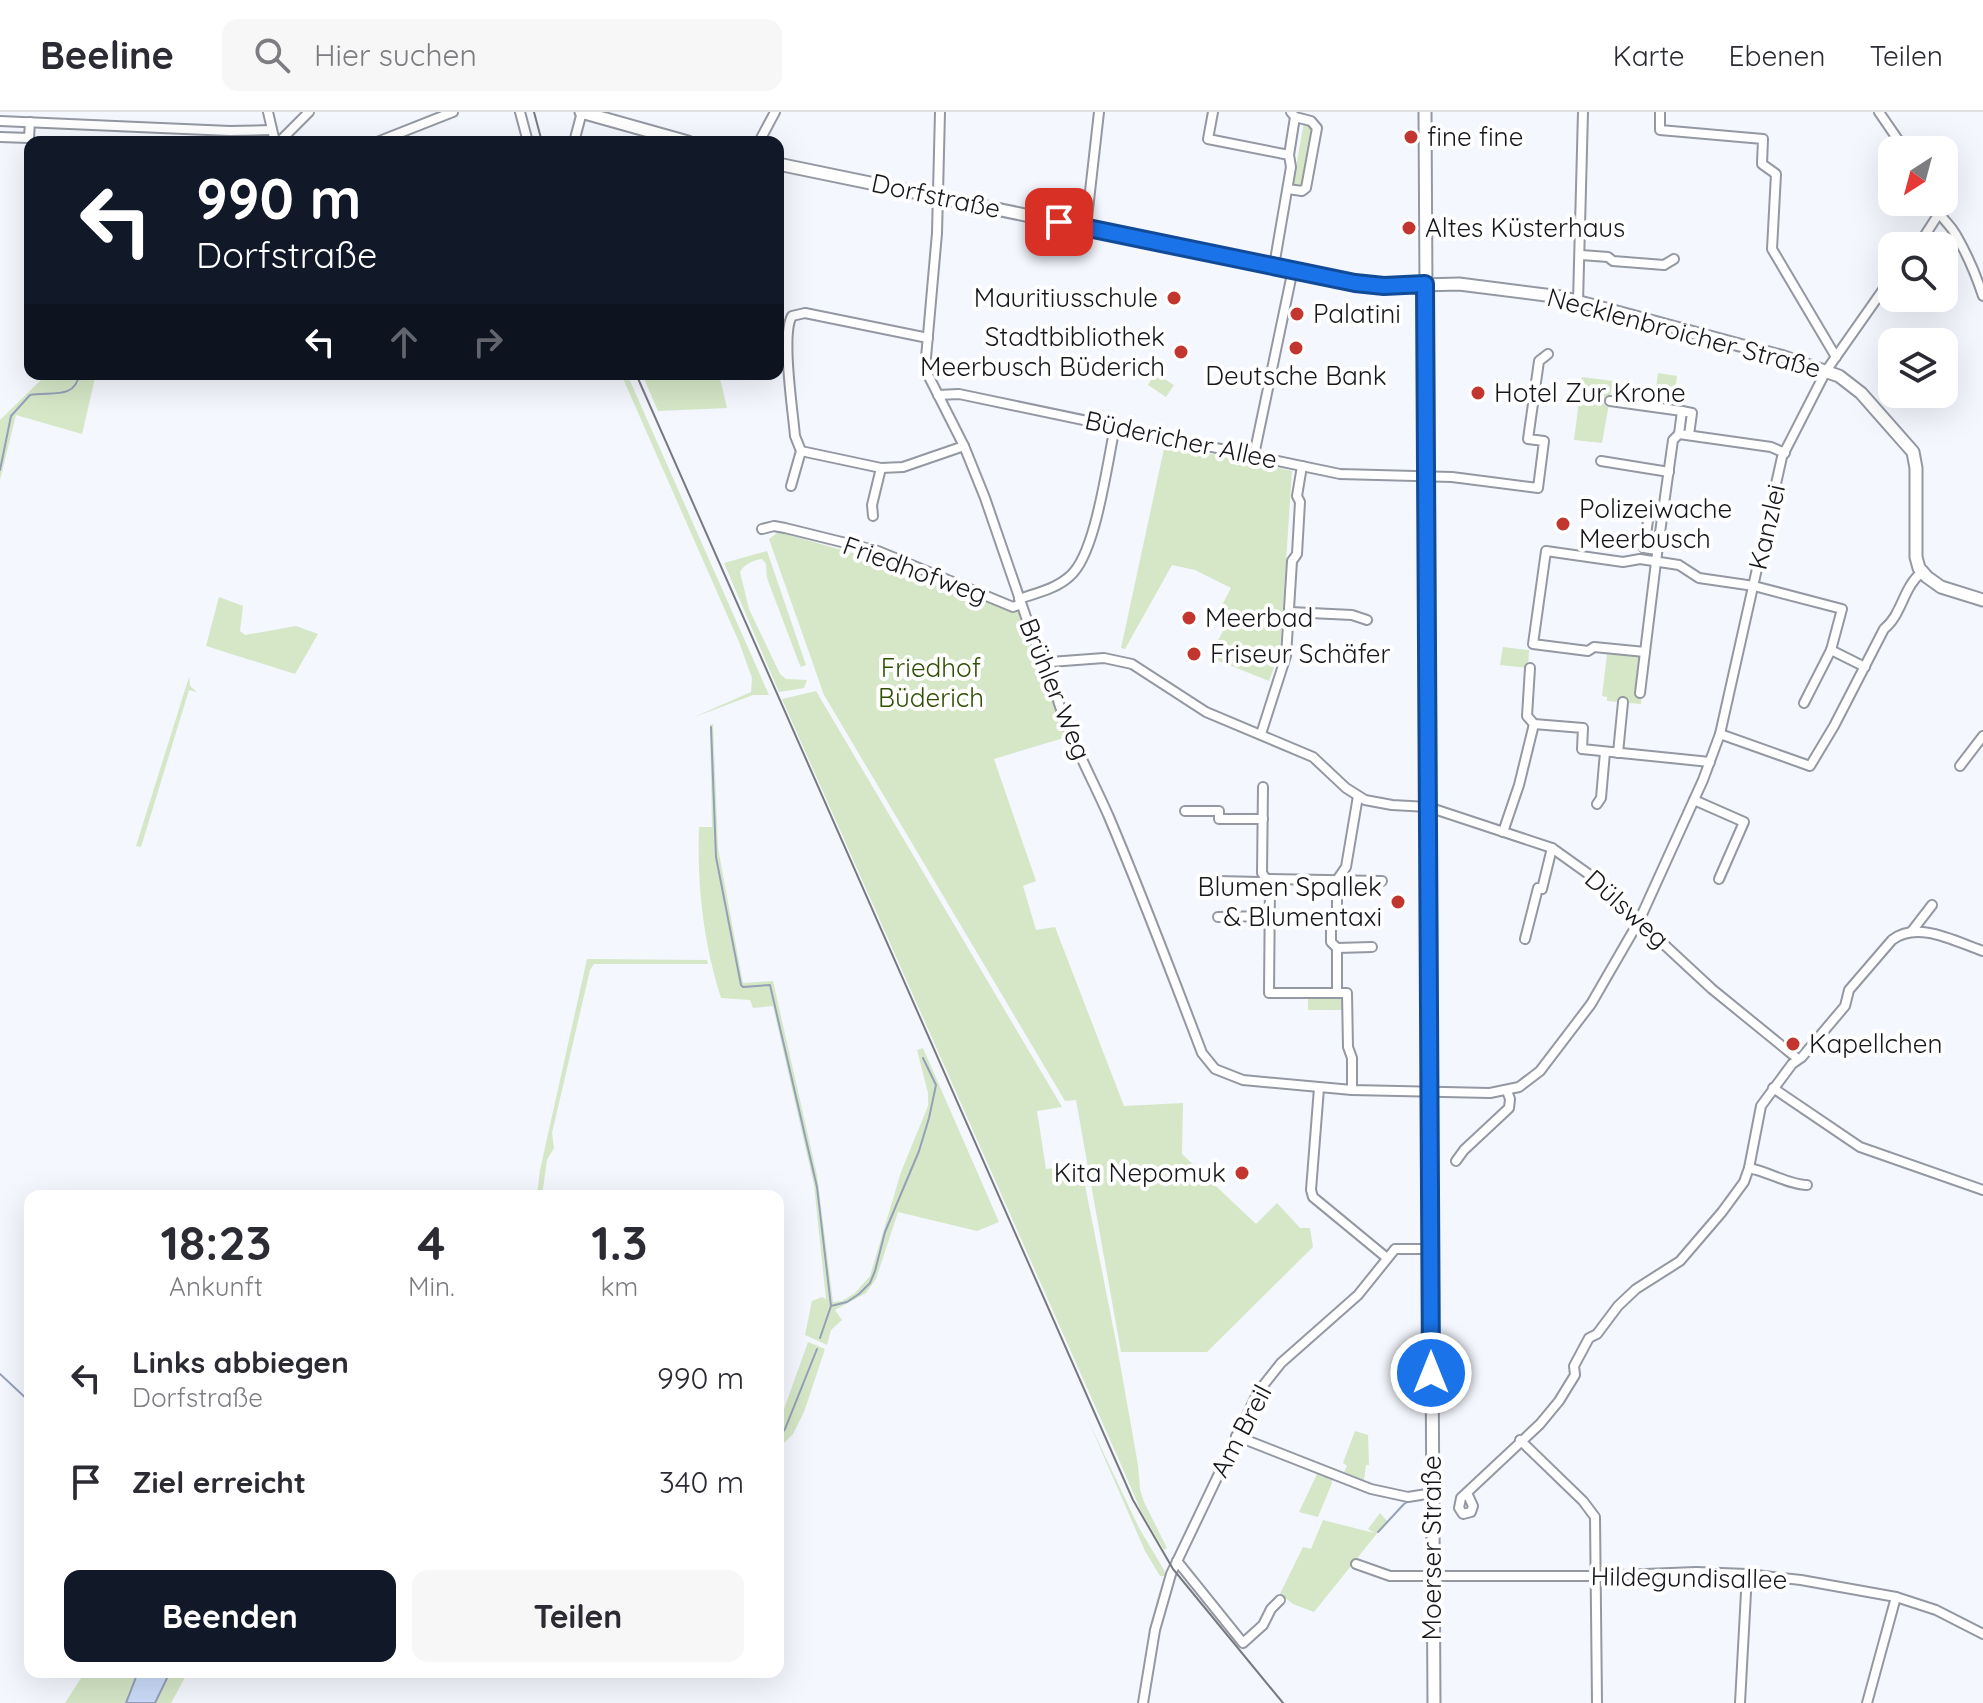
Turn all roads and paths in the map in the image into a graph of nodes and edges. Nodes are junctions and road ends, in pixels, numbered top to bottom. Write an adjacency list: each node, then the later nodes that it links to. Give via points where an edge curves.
1 (41, 112): 18 (street)
2 (268, 112): 19 (street)
3 (309, 112): 22 (street)
4 (453, 112): 23 (street)
5 (520, 112): 24 (street)
6 (582, 112): 25 (street); 26 (main road)
7 (775, 112): 27 (street)
8 (940, 112): 34 (street, Brühler Weg)
9 (1099, 112): 36 (street)
10 (1213, 112): 31 (street, via 1208,139)
11 (1425, 112): 41 (main road, Moerser Straße)
12 (1583, 112): 37 (street)
13 (1660, 112): 47 (street, via 1660,130 1763,139 1762,164 1776,174 1772,249)
14 (1879, 112): 28 (street)
15 (1293, 114): 31 (street); 33 (street, via 1317,128 1306,188)
16 (0, 121): 17 (street)
17 (30, 122): 18 (street); 20 (street)
18 (41, 122): 19 (street)
19 (272, 130): 21 (street)
20 (29, 136)
21 (274, 136)
22 (283, 136)
23 (392, 136)
24 (526, 136)
25 (576, 136)
26 (667, 136)
27 (762, 136)
28 (1895, 136)
29 (0, 137): 30 (street)
30 (24, 138)
31 (1289, 155): 33 (street)
32 (784, 165): 34 (main road, Dorfstraße)
33 (1288, 189): 39 (street)
34 (937, 196): 36 (main road, Dorfstraße); 45 (street, Brühler Weg)
35 (1939, 216): 42 (street, via 1954,230)
36 (1086, 227): 39 (main road, Dorfstraße)
37 (1581, 255): 38 (street, via 1664,265); 44 (street)
38 (1674, 259)
39 (1274, 266): 40 (main road, Dorfstraße)
40 (1293, 269): 41 (main road, Dorfstraße, via 1377,286); 56 (street)
41 (1425, 284): 44 (main road, Necklenbroicher Straße, via 1541,293); 61 (main road, Moerser Straße)
42 (1983, 296)
43 (1878, 297): 47 (street, Kanzlei)
44 (1578, 302): 48 (main road, Necklenbroicher Straße)
45 (928, 338): 49 (street, Brühler Weg, via 925,369); 54 (street, via 805,313 792,316 788,339 795,436)
46 (1548, 354): 61 (street, Büdericher Allee, via 1539,361 1528,439 1544,441 1538,488)
47 (1836, 357): 48 (street, Kanzlei)
48 (1826, 371): 55 (street, Kanzlei); 68 (main road, Necklenbroicher Straße, via 1861,393 1913,452 1916,557)
49 (938, 395): 51 (street, Büdericher Allee, via 959,394); 53 (street, Brühler Weg)
50 (1610, 401): 52 (street, via 1692,413)
51 (1115, 427): 56 (street, Büdericher Allee); 71 (street, via 1085,557 1071,576)
52 (1684, 435): 55 (street); 60 (street, via 1673,440)
53 (964, 446): 59 (street, via 903,467); 71 (street, Brühler Weg)
54 (801, 451): 59 (street); 62 (street)
55 (1785, 453): 69 (street, Kanzlei)
56 (1254, 455): 58 (street, Büdericher Allee)
57 (1601, 461): 60 (street)
58 (1302, 466): 61 (street, Büdericher Allee, via 1357,476); 72 (street)
59 (881, 468): 64 (street)
60 (1669, 472): 66 (street)
61 (1426, 476): 94 (main road, Moerser Straße)
62 (791, 486)
63 (1649, 514): 66 (street, via 1644,548)
64 (873, 516)
65 (762, 529): 71 (street, Friedhofweg, via 785,528 878,551 1013,607)
66 (1657, 550): 67 (street)
67 (1656, 562): 69 (street, via 1679,565 1699,578); 75 (street); 75 (street, via 1546,551 1533,644)
68 (1922, 572): 70 (main road, via 1941,587); 77 (street, via 1910,584)
69 (1754, 586): 74 (street, via 1842,609); 84 (street, Kanzlei)
70 (1983, 598)
71 (1020, 602): 76 (street, Brühler Weg, via 1040,654)
72 (1290, 612): 73 (street); 83 (street, via 1286,656)
73 (1367, 620)
74 (1831, 650): 77 (street); 81 (street)
75 (1645, 652): 79 (street)
76 (1050, 662): 83 (street, via 1121,660 1206,712); 117 (street, Brühler Weg, via 1068,725 1205,1059 1243,1080)
77 (1865, 667): 84 (street, via 1810,766)
78 (1530, 668): 82 (street, via 1527,716)
79 (1640, 693)
80 (1623, 702): 87 (street)
81 (1804, 703)
82 (1534, 724): 86 (street, via 1583,728 1582,749); 97 (street)
83 (1261, 734): 91 (street, via 1313,757)
84 (1720, 734): 88 (street, Kanzlei)
85 (1983, 736): 89 (street)
86 (1605, 752): 87 (street); 93 (street)
87 (1618, 753): 88 (street)
88 (1710, 762): 92 (street, Kanzlei)
89 (1960, 766)
90 (1263, 787): 96 (street)
91 (1358, 796): 94 (street, Dülsweg, via 1376,803); 99 (street)
92 (1694, 800): 101 (street, via 1744,822); 109 (street, Kanzlei)
93 (1597, 804)
94 (1428, 807): 97 (street, Dülsweg); 121 (main road, Moerser Straße)
95 (1185, 811): 96 (street, via 1219,811 1219,819)
96 (1263, 819): 100 (street)
97 (1503, 832): 98 (street, Dülsweg)
98 (1552, 848): 109 (street, Dülsweg); 111 (street)
99 (1346, 867): 102 (street); 103 (street)
100 (1266, 879): 102 (street); 105 (street); 107 (street)
101 (1719, 879)
102 (1337, 880): 103 (street); 113 (street, via 1331,942)
103 (1351, 880): 104 (street)
104 (1382, 881)
105 (1212, 884)
106 (1932, 905): 110 (street)
107 (1268, 916): 108 (street); 115 (street, via 1269,993)
108 (1218, 917)
109 (1639, 921): 116 (street, Dülsweg); 120 (street, Kanzlei, via 1568,1037 1540,1071)
110 (1912, 931): 114 (street); 116 (street, via 1890,942 1849,990 1845,1006)
111 (1525, 939)
112 (1372, 947): 113 (street)
113 (1337, 948): 115 (street)
114 (1983, 951)
115 (1337, 993): 119 (street, via 1347,993)
116 (1798, 1059): 118 (street)
117 (1319, 1088): 119 (street, Brühler Weg); 127 (street, via 1313,1197)
118 (1773, 1088): 123 (street, via 1761,1106); 125 (street, via 1860,1147)
119 (1352, 1090): 121 (street, Brühler Weg)
120 (1507, 1091): 121 (street); 122 (street, via 1509,1108)
121 (1430, 1093): 126 (main road, Moerser Straße)
122 (1456, 1161)
123 (1749, 1168): 124 (street); 129 (street, via 1722,1212 1680,1261 1626,1297 1589,1338 1563,1395)
124 (1807, 1185)
125 (1983, 1190)
126 (1431, 1249): 127 (street, Am Breil, via 1395,1249); 130 (main road, Moerser Straße)
127 (1387, 1258): 128 (street, Am Breil, via 1358,1295 1281,1363 1258,1392)
128 (1236, 1436): 130 (street, via 1371,1489 1408,1497); 132 (street, Am Breil)
129 (1520, 1440): 131 (street); 136 (street, via 1595,1517)
130 (1433, 1493): 135 (main road, Moerser Straße)
131 (1467, 1493)
132 (1177, 1561): 138 (street, via 1243,1643); 140 (street, Am Breil, via 1158,1618)
133 (1356, 1564): 135 (street, Hildegundisallee, via 1390,1576)
134 (1747, 1574): 136 (street, Hildegundisallee); 137 (street, Hildegundisallee); 143 (street)
135 (1434, 1575): 136 (street, Hildegundisallee); 141 (main road, Moerser Straße)
136 (1595, 1576): 142 (street)
137 (1896, 1597): 139 (street, Hildegundisallee); 144 (street)
138 (1280, 1600)
139 (1983, 1634)
140 (1143, 1703)
141 (1434, 1703)
142 (1597, 1703)
143 (1740, 1703)
144 (1867, 1703)

